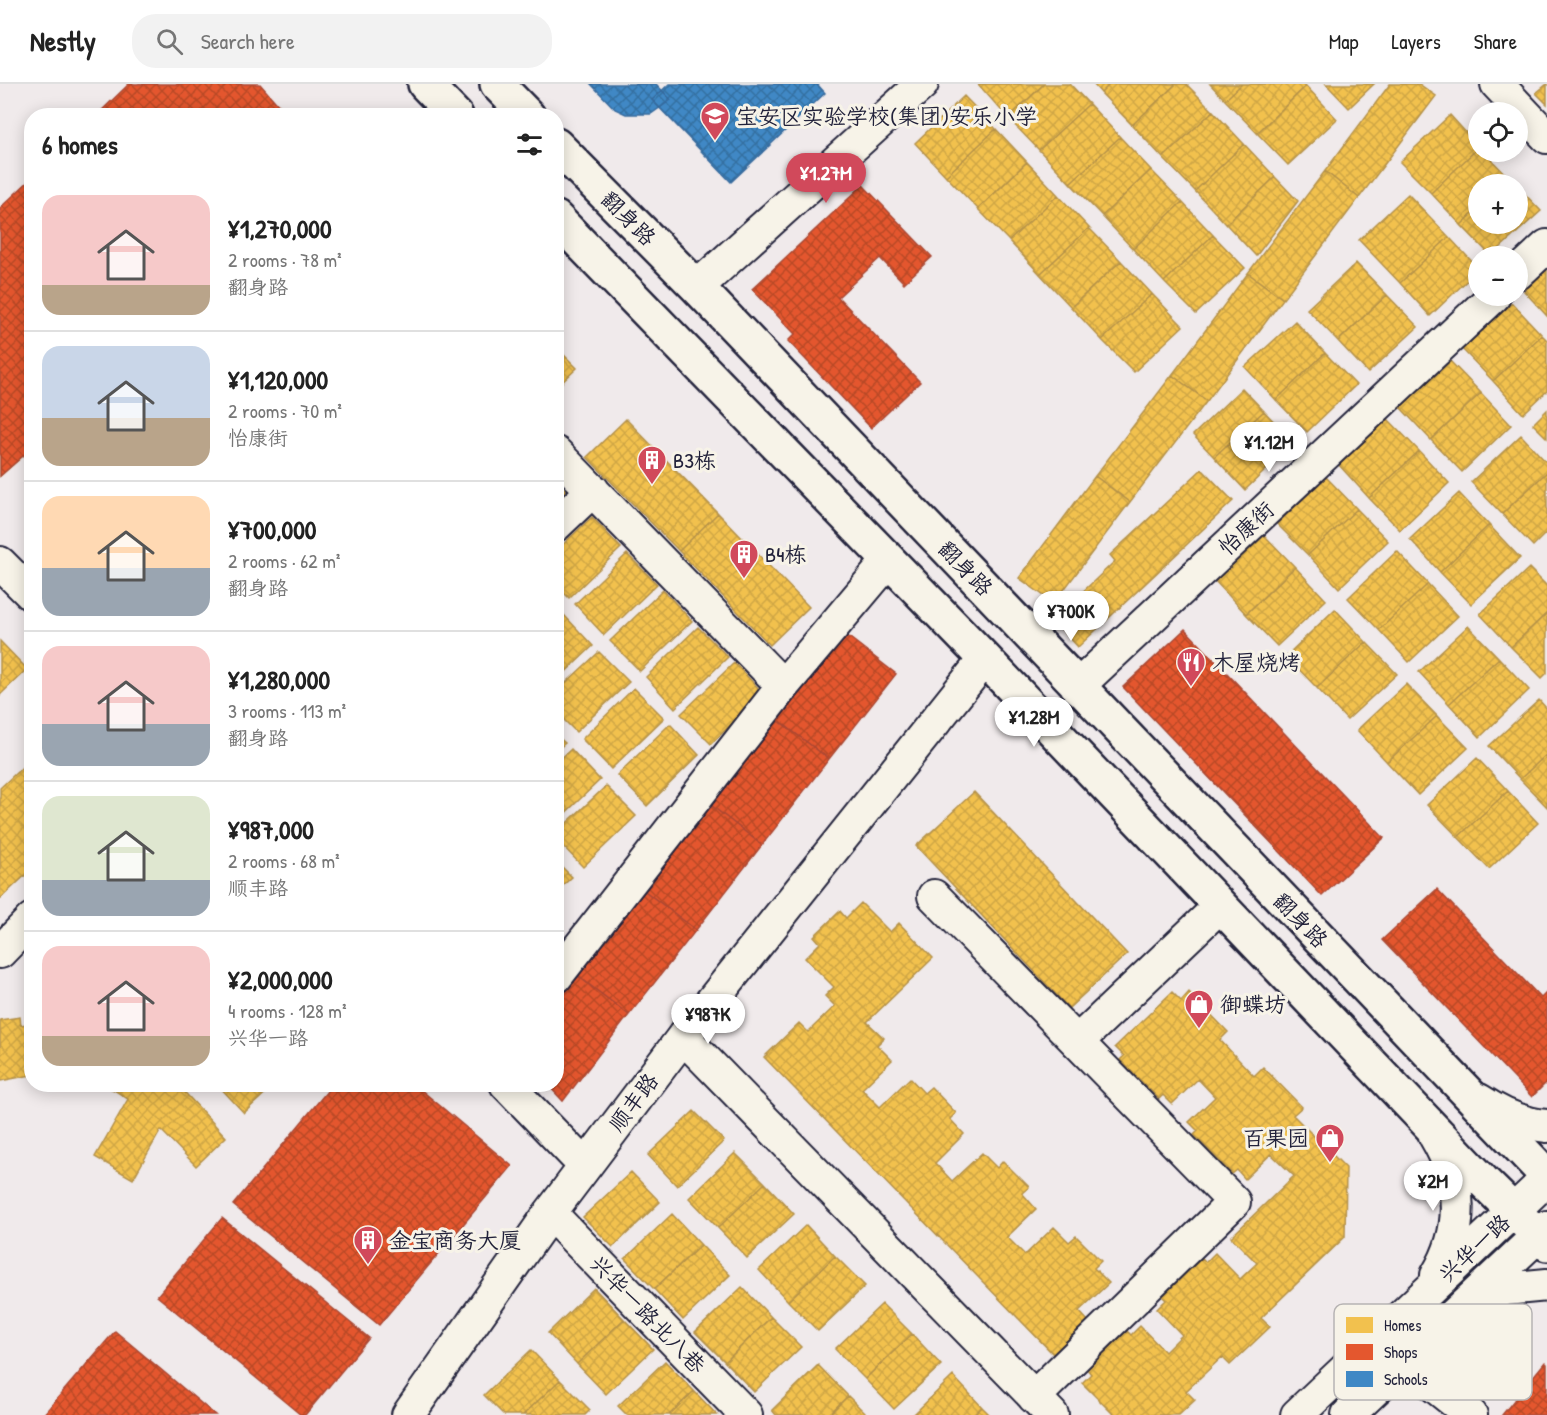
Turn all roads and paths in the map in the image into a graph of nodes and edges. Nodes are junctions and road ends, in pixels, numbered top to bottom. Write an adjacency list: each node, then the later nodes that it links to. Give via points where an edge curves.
1 (425, 84): 5 (main road)
2 (497, 84): 6 (main road)
3 (922, 84): 12 (street)
4 (1497, 84): 7 (street)
5 (448, 108)
6 (520, 108)
7 (1547, 137)
8 (564, 153): 12 (main road, 翻身路)
9 (564, 226): 17 (main road)
10 (1547, 246): 11 (street)
11 (1528, 264)
12 (697, 287): 20 (main road, 翻身路)
13 (1483, 306): 20 (street, 怡康街)
14 (564, 461): 15 (street)
15 (593, 490): 16 (street); 19 (street)
16 (564, 517)
17 (889, 560): 18 (main road); 19 (street)
18 (985, 659): 22 (main road); 26 (street, 顺丰路)
19 (783, 686): 25 (street)
20 (1077, 687): 28 (main road, 翻身路)
21 (934, 896): 27 (street)
22 (1220, 906): 27 (street); 30 (main road)
23 (24, 928): 24 (street)
24 (0, 952)
25 (564, 967)
26 (683, 1036): 32 (street, 顺丰路); 44 (street)
27 (1077, 1042): 44 (street, via 1234,1202)
28 (1459, 1084): 31 (street, via 1499,1113); 33 (main road, 翻身路)
29 (514, 1092): 32 (street)
30 (1427, 1122): 34 (main road); 38 (street, via 1452,1169 1458,1216 1445,1261)
31 (1547, 1126)
32 (585, 1166): 35 (street, 顺丰路)
33 (1547, 1178): 34 (street, 兴华一路)
34 (1514, 1211): 36 (main road); 38 (street, 兴华一路)
35 (550, 1213): 45 (street, 顺丰路); 46 (street, 兴华一路北八巷)
36 (1544, 1235): 39 (street, 兴华一路)
37 (1547, 1285): 40 (street, via 1505,1289)
38 (1417, 1302)
39 (1467, 1304)
40 (1474, 1304)
41 (1334, 1380): 47 (street, 兴华一路)
42 (1364, 1400): 48 (street, 兴华一路)
43 (1452, 1400): 49 (street)
44 (1043, 1406)
45 (408, 1415)
46 (746, 1415)
47 (1297, 1415)
48 (1348, 1415)
49 (1471, 1415)

